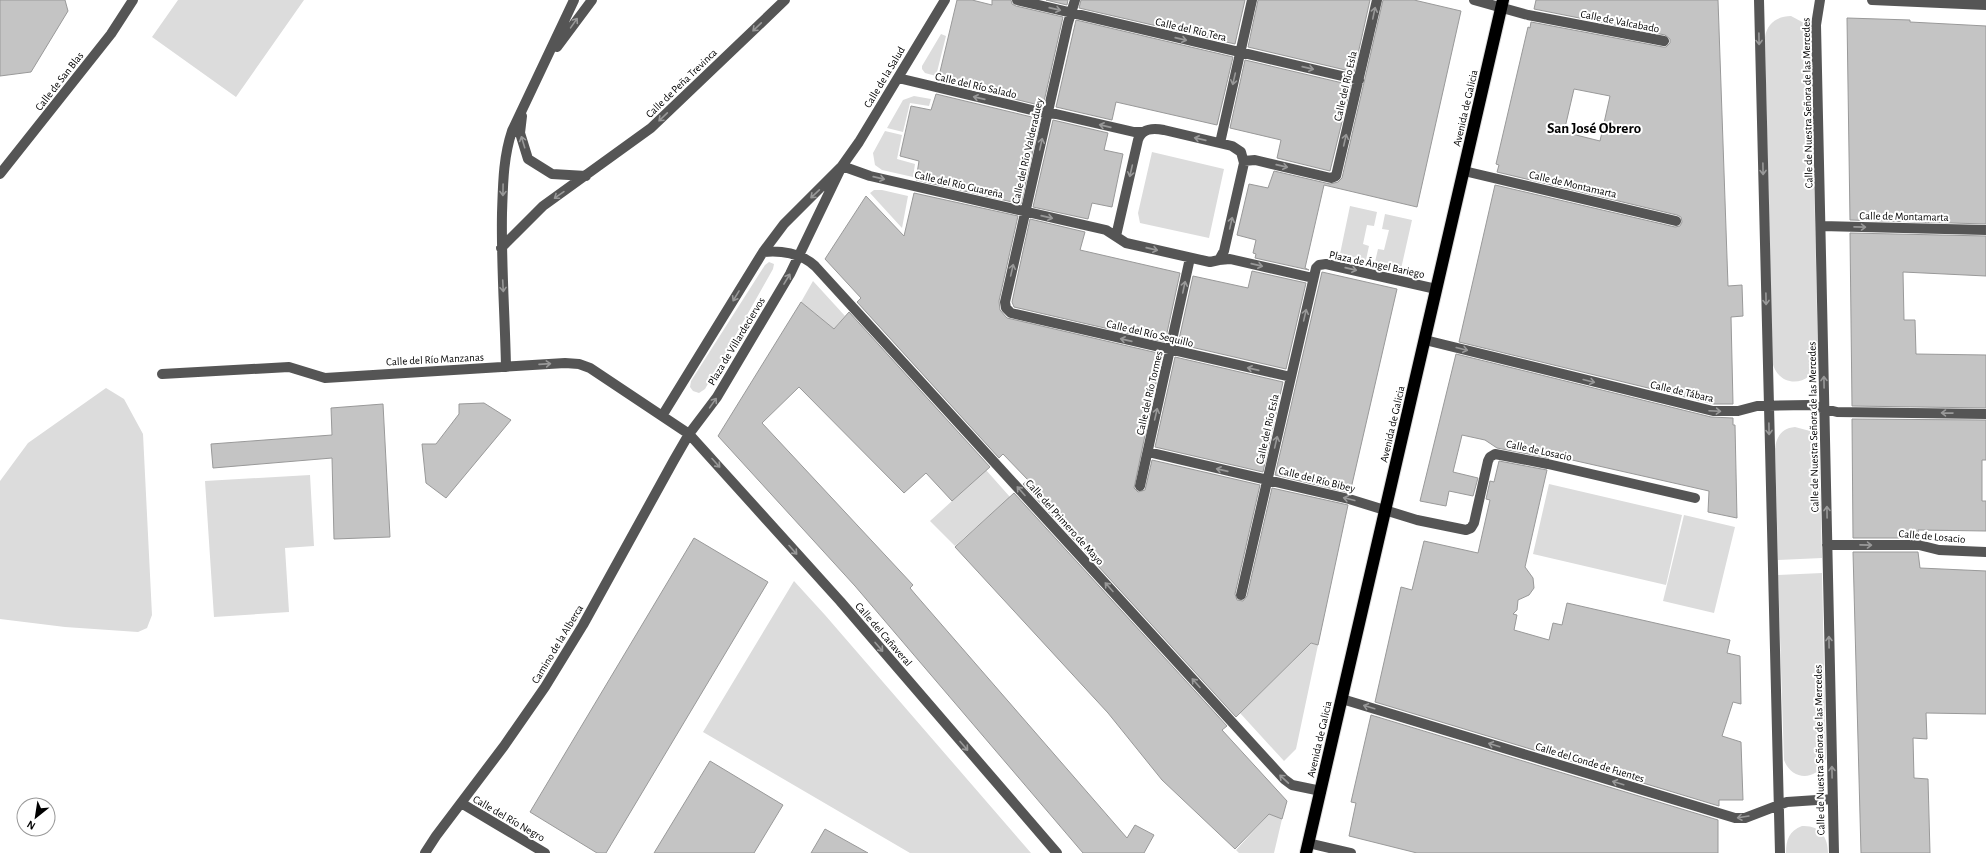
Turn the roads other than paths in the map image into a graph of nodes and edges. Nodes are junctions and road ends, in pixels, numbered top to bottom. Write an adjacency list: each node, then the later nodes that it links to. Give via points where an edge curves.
1 (133, 0): 29 (street, Calle de San Blas, via 111,34)
2 (574, 0): 19 (street)
3 (592, 0): 19 (street, one-way to 3)
4 (785, 0): 30 (street, Calle de Peña Trevinca, one-way to 30, via 651,128)
5 (945, 0): 20 (street, Calle de la Salud)
6 (1017, 0): 16 (street, Calle del Río Tera, one-way to 16)
7 (1075, 0): 16 (street, Calle del Río Valderaduey)
8 (1252, 0): 18 (street)
9 (1377, 0): 21 (street, Calle del Río Esla, one-way to 9)
10 (1474, 0): 14 (street, Calle de Valcabado)
11 (1759, 0): 49 (street, one-way to 49)
12 (1820, 0): 33 (street, Calle de Nuestra Señora de las Mercedes, via 1816,25)
13 (1872, 0): 15 (street)
14 (1502, 3): 17 (street, Calle de Valcabado, via 1528,15); 28 (highway, Avenida de Galicia)
15 (1986, 5)
16 (1071, 13): 18 (street, Calle del Río Tera, one-way to 18); 23 (street, Calle del Río Valderaduey)
17 (1664, 42)
18 (1240, 53): 21 (street, Calle del Río Tera, one-way to 21); 25 (street, one-way to 25)
19 (543, 66): 22 (street)
20 (898, 78): 23 (street, Calle del Río Salado, one-way to 20); 27 (street, Calle de la Salud)
21 (1359, 80): 26 (street, Calle del Río Esla, one-way to 21, via 1255,160 1334,177)
22 (523, 108): 30 (street, one-way to 22, via 552,174 528,159 520,133); 36 (street, one-way to 36, via 506,151)
23 (1048, 113): 24 (street, Calle del Río Salado, one-way to 23); 31 (street, Calle del Río Valderaduey, one-way to 23)
24 (1144, 132): 25 (street, one-way to 24, via 1158,129); 35 (street, one-way to 35, via 1138,140)
25 (1220, 143): 26 (street, via 1239,150)
26 (1244, 161): 40 (street, one-way to 26, via 1224,251)
27 (842, 166): 31 (street, Calle del Río Guareña, one-way to 31, via 870,176); 37 (street, one-way to 37, via 784,224); 38 (street, Plaza de Villardeciervos)
28 (1464, 171): 32 (street, Calle de Montamarta); 42 (highway, Avenida de Galicia)
29 (0, 174)
30 (586, 176): 36 (street, Calle de Peña Trevinca, one-way to 36, via 543,206)
31 (1025, 212): 35 (street, Calle del Río Guareña, one-way to 35, via 1106,230); 43 (street, Calle del Río Valderaduey, one-way to 31, via 1005,302)
32 (1676, 221)
33 (1821, 226): 34 (street, Calle de Montamarta, one-way to 34); 50 (street, Calle de Nuestra Señora de las Mercedes, one-way to 33)
34 (1986, 230)
35 (1116, 236): 39 (street, one-way to 39, via 1126,243)
36 (501, 248): 46 (street, one-way to 46)
37 (763, 252): 38 (street, via 783,252); 52 (street, one-way to 52)
38 (799, 256): 53 (street, Plaza de Villardeciervos, one-way to 38, via 717,397); 63 (street, Calle del Primero de Mayo, one-way to 38, via 1292,785 1284,779 820,271 810,261)
39 (1190, 258): 40 (street, via 1210,262); 45 (street, Calle del Río Tormes, one-way to 39)
40 (1219, 260): 41 (street, one-way to 41, via 1230,259)
41 (1314, 274): 42 (street, Plaza de Ángel Bariego, one-way to 42, via 1319,265 1326,264); 48 (street, Calle del Río Esla, one-way to 41)
42 (1436, 289): 44 (highway, Avenida de Galicia)
43 (1006, 308): 45 (street, Calle del Río Sequillo, one-way to 43, via 1011,313)
44 (1425, 340): 49 (street, Calle de Tábara, one-way to 49, via 1710,411 1734,411); 58 (highway, Avenida de Galicia)
45 (1171, 350): 48 (street, Calle del Río Sequillo, one-way to 45); 54 (street, Calle del Río Tormes, one-way to 45)
46 (506, 367): 47 (street, Calle del Río Manzanas, via 325,378 288,367); 52 (street, Calle del Río Manzanas, one-way to 52, via 565,363 585,366)
47 (162, 374)
48 (1291, 377): 55 (street, Calle del Río Esla, one-way to 48)
49 (1768, 405): 50 (street, Calle de Tábara, via 1809,405); 66 (street, one-way to 66)
50 (1824, 408): 51 (street, Calle de Tábara, one-way to 50, via 1837,412); 59 (street, Calle de Nuestra Señora de las Mercedes, one-way to 50)
51 (1986, 414)
52 (662, 416): 53 (street, Calle del Río Manzanas)
53 (690, 434): 65 (street, Camino de la Alberca, via 557,668 504,746); 70 (street, Calle del Cañaveral, one-way to 70, via 840,601)
54 (1148, 452): 55 (street, Calle del Río Bibey, one-way to 54); 56 (street, Calle del Río Tormes)
55 (1267, 480): 58 (street, Calle del Río Bibey, one-way to 55); 61 (street, Calle del Río Esla)
56 (1140, 486)
57 (1695, 498): 58 (street, Calle de Losacio, via 1497,454 1492,455 1488,462 1474,523 1470,529 1462,530)
58 (1386, 510): 62 (highway, Avenida de Galicia)
59 (1827, 545): 60 (street, Calle de Losacio, one-way to 60, via 1919,546 1939,550); 64 (street, Calle de Nuestra Señora de las Mercedes, one-way to 59)
60 (1986, 552)
61 (1241, 595)
62 (1342, 699): 63 (highway, Avenida de Galicia); 66 (street, Calle del Conde de Fuentes, one-way to 62, via 1745,818 1735,818)
63 (1321, 791): 67 (highway, Avenida de Galicia)
64 (1832, 799): 66 (street, Calle del Conde de Fuentes); 73 (street, Calle de Nuestra Señora de las Mercedes)
65 (461, 803): 68 (street, Camino de la Alberca); 69 (street, Calle del Río Negro)
66 (1779, 804): 72 (street)
67 (1307, 848): 71 (street)
68 (425, 853)
69 (545, 853)
70 (1057, 853)
71 (1351, 853)
72 (1780, 853)
73 (1834, 853)

